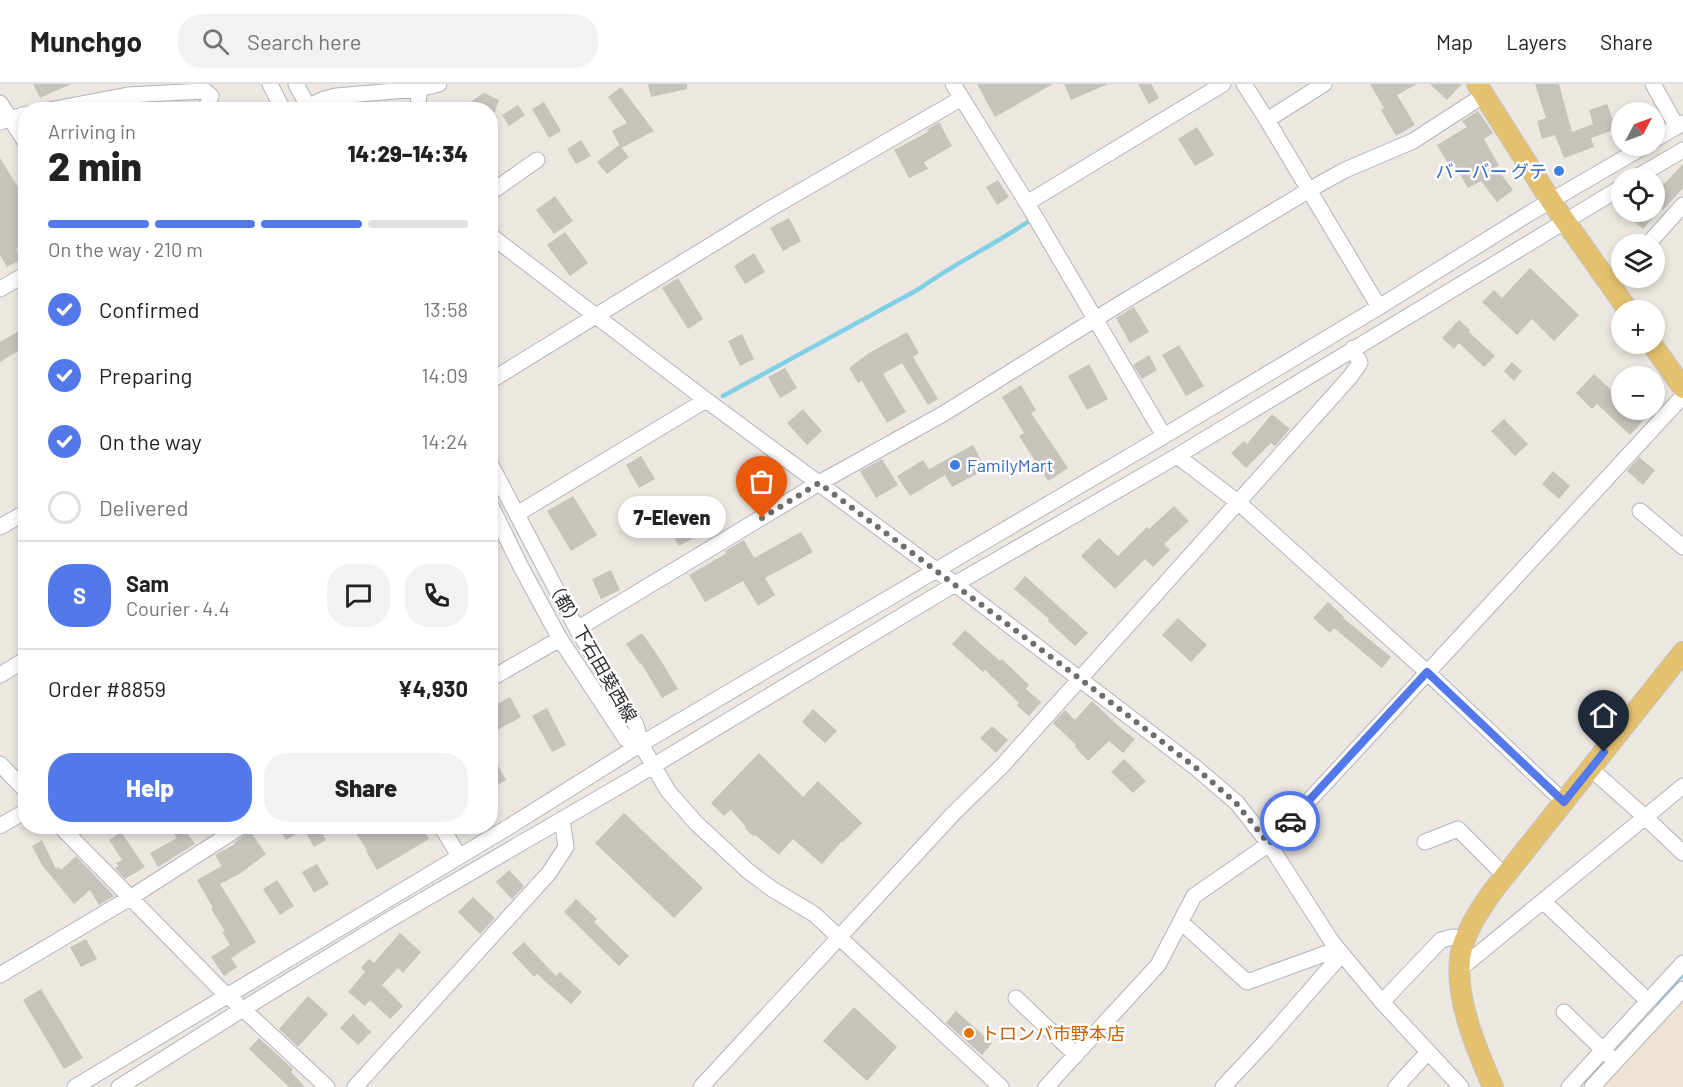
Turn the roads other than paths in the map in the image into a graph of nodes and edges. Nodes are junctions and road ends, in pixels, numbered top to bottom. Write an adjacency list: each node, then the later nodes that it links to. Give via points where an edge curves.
1 (270, 84): 15 (street)
2 (296, 84): 16 (street)
3 (440, 84): 10 (street)
4 (953, 84): 12 (street)
5 (1223, 84): 33 (street)
6 (1244, 84): 21 (street)
7 (1324, 84): 21 (street)
8 (1653, 84): 22 (street)
9 (126, 89): 13 (street); 14 (street, via 204,92 211,96)
10 (419, 89): 17 (street, via 336,96); 18 (street)
11 (1480, 89): 30 (street, via 1413,141); 32 (main road)
12 (962, 98): 33 (street); 42 (street, via 768,210)
13 (78, 102)
14 (208, 102)
15 (279, 102)
16 (304, 102)
17 (318, 102)
18 (418, 102)
19 (0, 103): 20 (street)
20 (5, 119): 23 (street)
21 (1267, 120): 30 (street)
22 (1680, 125): 24 (street)
23 (18, 134)
24 (1665, 134)
25 (1683, 150): 28 (street)
26 (1628, 156): 32 (street)
27 (537, 160): 29 (street)
28 (1652, 168)
29 (498, 187)
30 (1309, 190): 41 (street); 43 (street)
31 (1611, 193): 35 (street)
32 (1551, 201): 35 (main road); 41 (street)
33 (1027, 203): 43 (street)
34 (1683, 205): 36 (street)
35 (1565, 220): 38 (main road); 44 (street)
36 (1657, 234)
37 (498, 241): 42 (street)
38 (1611, 274)
39 (18, 279): 40 (street)
40 (0, 289)
41 (1378, 308): 50 (street)
42 (597, 316): 46 (street); 49 (street)
43 (1095, 319): 50 (street); 53 (street, via 943,414)
44 (1353, 348): 51 (street); 54 (street, via 1360,363 1350,377)
45 (1659, 354): 47 (main road)
46 (498, 376)
47 (1683, 388)
48 (1683, 396): 67 (street)
49 (706, 400): 53 (street); 56 (street)
50 (1164, 436): 61 (street)
51 (1177, 456): 54 (street); 62 (street)
52 (498, 478): 56 (street, （都）下石田葵西線)
53 (819, 483): 61 (street); 63 (street)
54 (1239, 503): 67 (street); 70 (street)
55 (1640, 511): 60 (street)
56 (517, 514): 63 (street, （都）下石田葵西線)
57 (18, 517): 58 (street)
58 (0, 527)
59 (498, 532): 64 (street, （都）下石田葵西線)
60 (1683, 547)
61 (936, 570): 62 (street); 71 (street)
62 (955, 584): 70 (street); 73 (street)
63 (577, 629): 71 (street, （都）下石田葵西線, via 636,724)
64 (560, 639): 68 (street); 71 (street, （都）下石田葵西線, via 626,739)
65 (1683, 652): 74 (main road)
66 (18, 664): 69 (street)
67 (1427, 672): 77 (street); 88 (street)
68 (498, 674)
69 (0, 675)
70 (1079, 678): 88 (street, via 1187,760 1236,803); 95 (street, via 1002,766)
71 (641, 744): 73 (street); 82 (street)
72 (0, 764): 75 (street)
73 (654, 764): 80 (street); 95 (street, via 668,791 696,823 748,871 814,914)
74 (1591, 769): 77 (main road); 79 (street)
75 (18, 783)
76 (1683, 786): 79 (street)
77 (1564, 802): 91 (main road)
78 (18, 816): 81 (street)
79 (1645, 817): 89 (street); 93 (street)
80 (562, 819): 106 (street); 114 (street, via 566,847 549,873)
81 (0, 826)
82 (498, 832)
83 (68, 834): 92 (street)
84 (230, 834): 92 (street)
85 (446, 834): 90 (street)
86 (495, 834): 90 (street)
87 (1425, 842): 91 (street, via 1458,829)
88 (1269, 844): 94 (street, via 1194,896); 97 (street)
89 (1683, 854)
90 (459, 856): 102 (street)
91 (1505, 876): 96 (main road, via 1480,909)
92 (130, 898): 100 (street); 102 (street)
93 (1543, 901): 99 (street); 104 (street)
94 (1181, 922): 97 (street, via 1247,982); 109 (street, via 1158,965)
95 (839, 937): 115 (street); 116 (street)
96 (1466, 939): 99 (main road); 105 (street, via 1441,940)
97 (1340, 951): 105 (street); 118 (street)
98 (1683, 963): 104 (street)
99 (1460, 969): 121 (main road, via 1469,1025)
100 (0, 975)
101 (1683, 989): 110 (street)
102 (226, 995): 106 (street); 111 (street)
103 (1016, 998): 109 (street)
104 (1648, 1001): 110 (street)
105 (1382, 1002): 108 (street)
106 (243, 1009): 112 (street); 113 (street)
107 (1564, 1012): 110 (street)
108 (1428, 1052): 119 (street); 120 (street)
109 (1076, 1054): 117 (street)
110 (1609, 1055): 122 (street); 123 (street)
111 (75, 1087)
112 (119, 1087)
113 (327, 1087)
114 (355, 1087)
115 (701, 1087)
116 (1001, 1087)
117 (1046, 1087)
118 (1223, 1087)
119 (1396, 1087)
120 (1461, 1087)
121 (1493, 1087)
122 (1569, 1087)
123 (1592, 1087)

